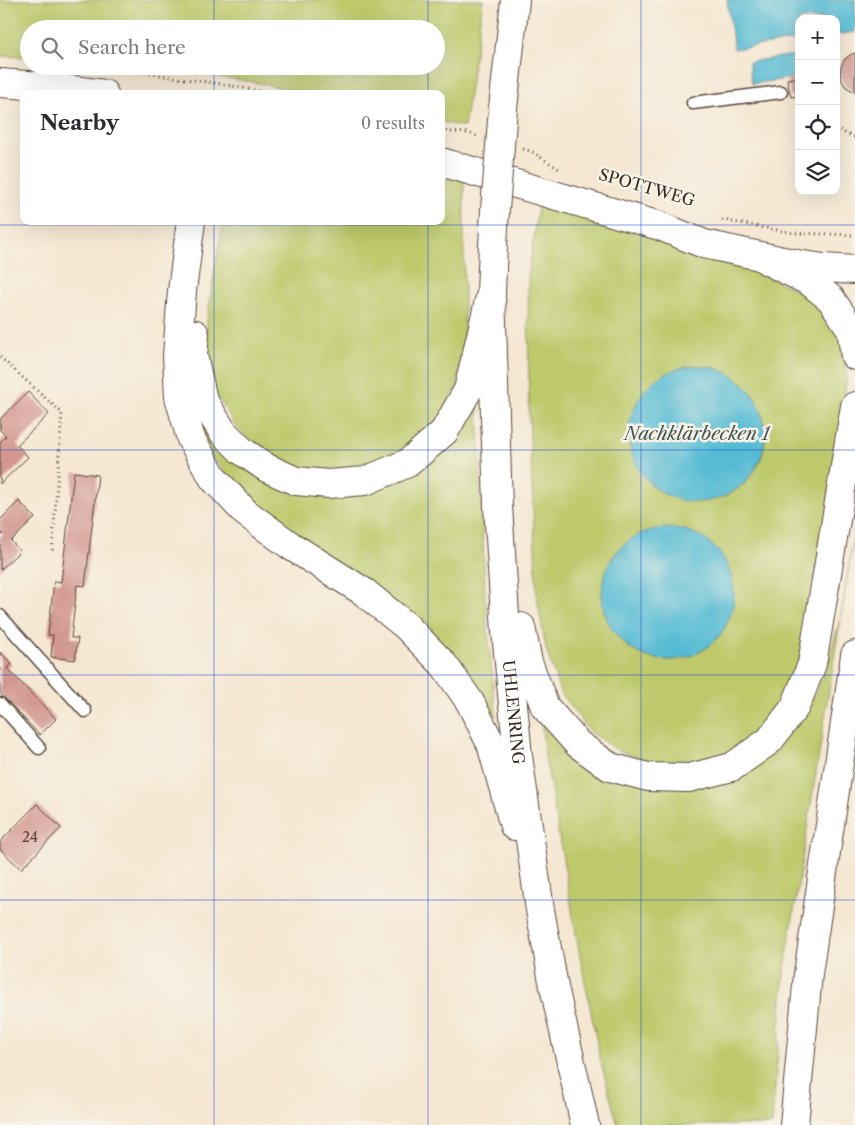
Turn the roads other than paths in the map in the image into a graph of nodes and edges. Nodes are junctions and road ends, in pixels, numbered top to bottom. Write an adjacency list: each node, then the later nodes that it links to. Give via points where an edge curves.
1 (515, 0): 13 (main road, bridge, via 494,210)
2 (0, 83): 3 (main road)
3 (72, 90)
4 (781, 92): 5 (lane)
5 (693, 103)
6 (445, 163): 9 (main road)
7 (190, 225): 22 (main road, via 177,356 179,397 192,439 214,479 246,513 290,546 364,592 406,626 444,666 470,702 491,744 534,900)
8 (207, 225): 13 (main road, via 197,290 194,355 204,400 223,432 242,451 267,468 296,481 329,484 365,481 408,463 444,432 468,390)
9 (660, 226): 10 (main road, via 768,244); 11 (main road, via 704,244)
10 (855, 252)
11 (765, 258): 12 (main road, via 806,266); 14 (main road, via 810,282 831,299 851,330)
12 (855, 270)
13 (491, 293): 16 (main road, UHLENRING)
14 (855, 356)
15 (855, 406): 16 (main road, via 812,664 795,707 769,741 732,767 689,778 648,777 610,766 578,744 545,707 528,662)
16 (498, 506): 22 (main road, UHLENRING, via 518,756)
17 (0, 616): 20 (lane)
18 (855, 655): 24 (main road, via 808,974)
19 (0, 704): 21 (lane)
20 (85, 711)
21 (39, 748)
22 (540, 910): 23 (main road, UHLENRING)
23 (585, 1125)
24 (794, 1125)

